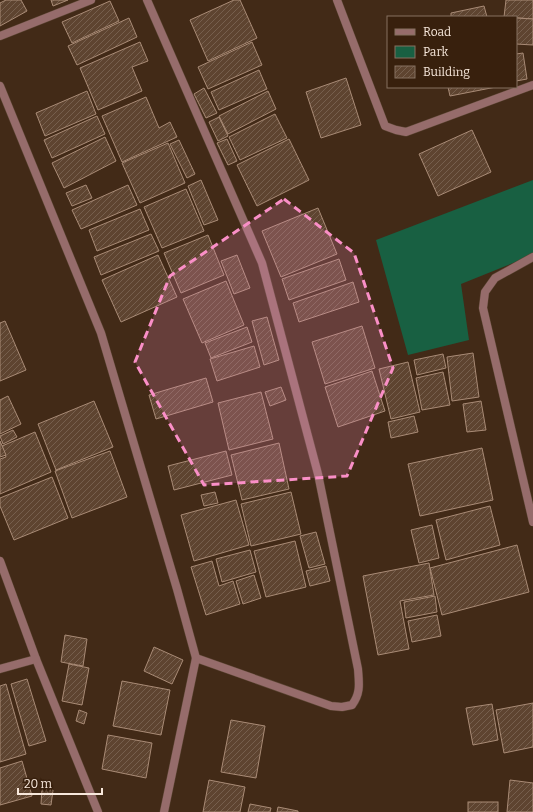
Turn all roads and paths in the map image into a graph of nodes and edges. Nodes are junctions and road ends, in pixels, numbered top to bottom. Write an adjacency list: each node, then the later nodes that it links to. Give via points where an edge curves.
1 (91, 0): 4 (street)
2 (146, 0): 10 (street, via 262,263 318,474 360,689 352,705 331,706)
3 (337, 0): 5 (street, via 385,126 406,132)
4 (0, 36)
5 (533, 85)
6 (0, 86): 10 (street, via 101,333)
7 (533, 257): 8 (street, via 495,278 485,292 483,308)
8 (533, 522)
9 (0, 561): 11 (street)
10 (196, 658): 14 (street)
11 (36, 659): 12 (street); 13 (street)
12 (0, 669)
13 (98, 812)
14 (164, 812)

